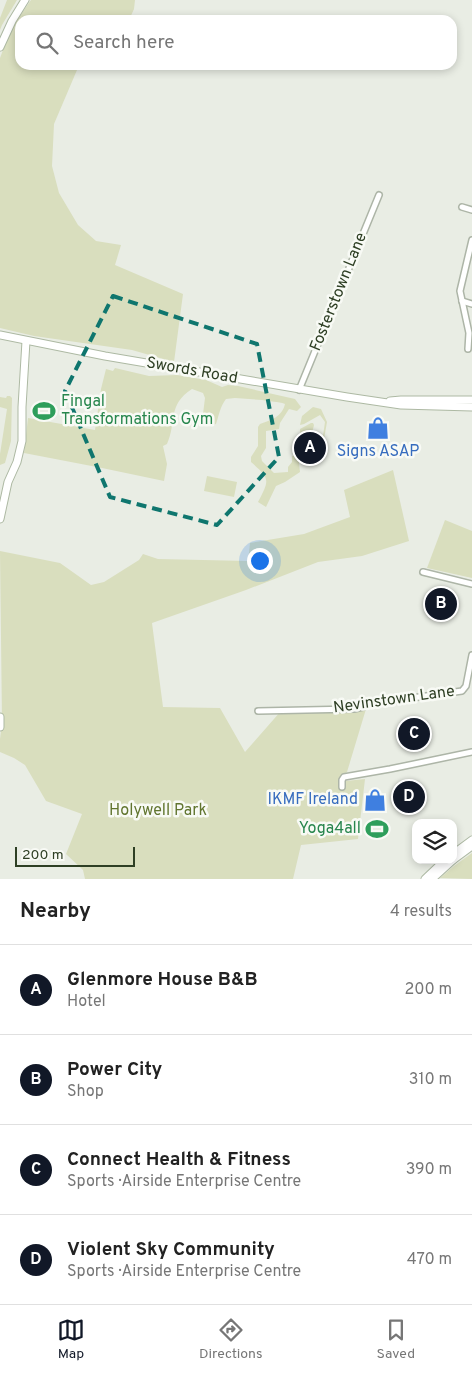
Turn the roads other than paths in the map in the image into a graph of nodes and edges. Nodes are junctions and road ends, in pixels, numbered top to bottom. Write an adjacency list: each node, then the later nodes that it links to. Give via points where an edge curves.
1 (25, 0): 2 (main road)
2 (16, 15)
3 (15, 16): 4 (main road)
4 (0, 47)
5 (379, 195): 16 (street, Fosterstown Lane)
6 (462, 207): 7 (street)
7 (472, 210)
8 (472, 240): 9 (street)
9 (470, 261): 10 (street, via 460,291)
10 (462, 301): 11 (street); 12 (street)
11 (472, 304)
12 (471, 333): 15 (street)
13 (0, 335): 14 (main road, Swords Road)
14 (26, 341): 16 (main road, Swords Road); 20 (main road, via 22,441)
15 (468, 348)
16 (299, 390): 18 (main road, Swords Road)
17 (472, 400): 18 (main road, Swords Road)
18 (384, 402): 19 (main road, Swords Road)
19 (472, 407)
20 (0, 518)
21 (423, 572): 22 (street)
22 (472, 584)
23 (472, 655): 24 (street, Nevinstown Lane, via 466,686 462,691 376,702 363,708)
24 (258, 711)
25 (0, 717): 26 (main road)
26 (0, 727)
27 (472, 752): 28 (street, via 344,777)
28 (342, 787)
29 (472, 840): 31 (main road)
30 (472, 846): 32 (main road)
31 (457, 851)
32 (457, 857)
33 (441, 864): 35 (main road)
34 (449, 864): 36 (main road)
35 (425, 879)
36 (432, 879)

